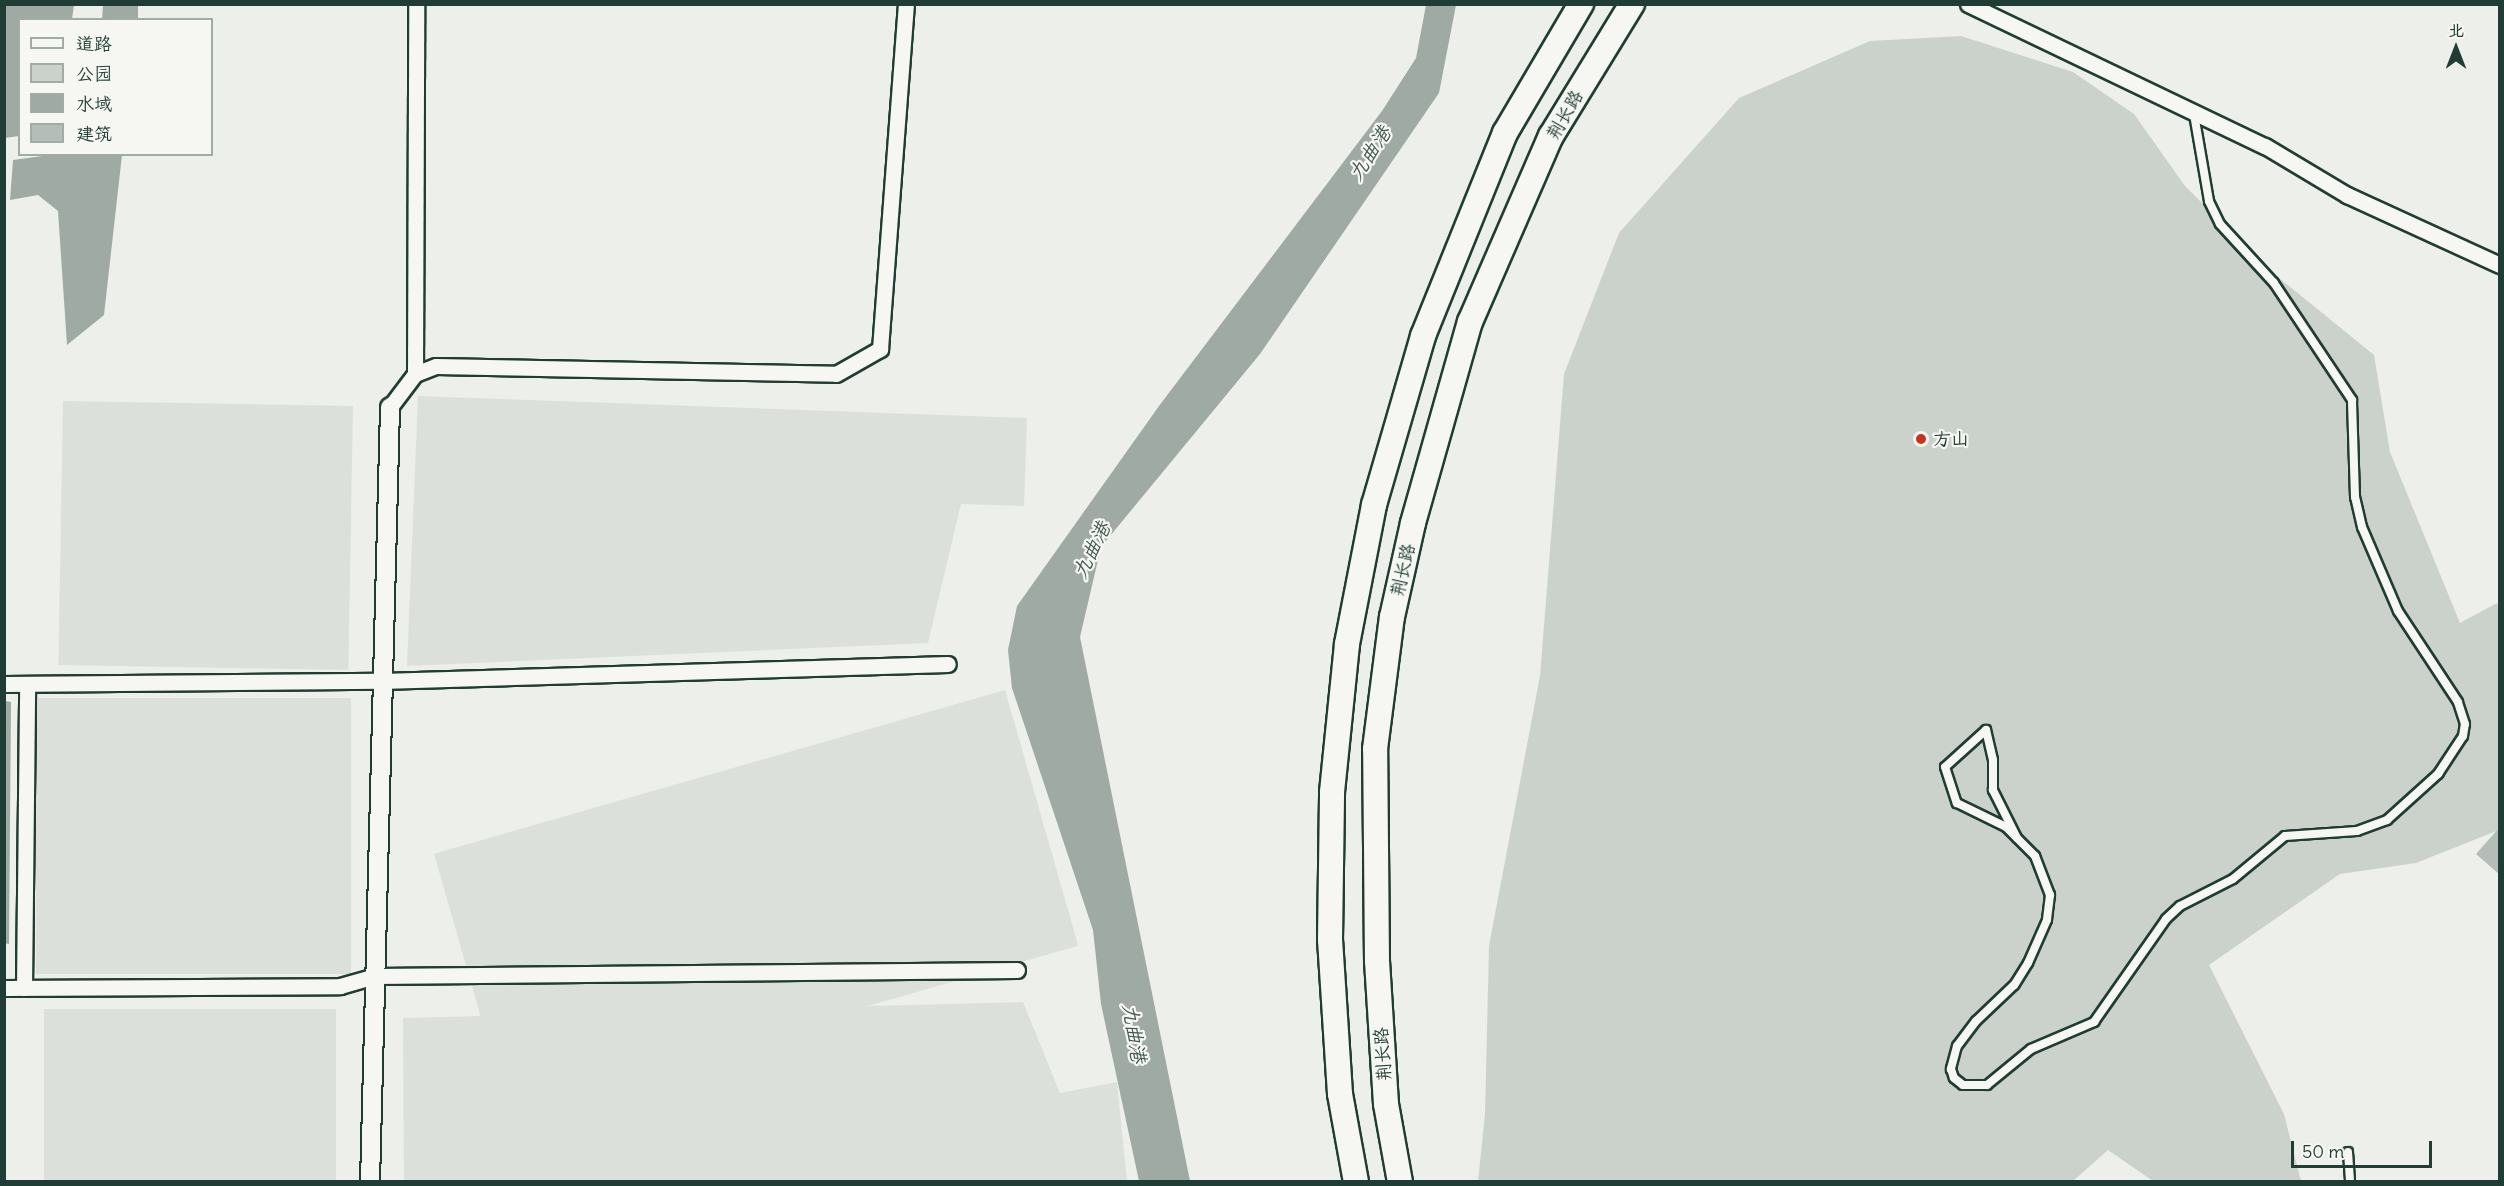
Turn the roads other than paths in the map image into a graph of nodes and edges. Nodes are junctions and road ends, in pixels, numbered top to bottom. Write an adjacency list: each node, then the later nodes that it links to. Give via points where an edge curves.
1 (416, 4): 8 (street)
2 (906, 4): 8 (street, via 880,349 836,374 435,366)
3 (1581, 4): 21 (main road, via 1505,134 1422,336 1374,506 1347,644 1332,792 1330,940 1340,1094)
4 (1632, 4): 22 (main road, 荆长路, via 1551,136 1470,322 1413,523 1392,617 1376,749 1377,961 1386,1104)
5 (1968, 4): 6 (street)
6 (2194, 114): 7 (street, via 2265,146 2347,195); 14 (lane, via 2209,201 2220,224 2274,283 2352,400 2355,497 2362,527 2398,611 2458,702 2465,724 2463,736 2438,774 2387,819 2357,831 2285,836 2233,879 2180,906 2166,919 2094,1022 2031,1049 1987,1085 1962,1085 1951,1069 1957,1046 1976,1021 2014,985 2047,920 2050,895 2044,873 2035,856)
7 (2499, 265)
8 (415, 374): 9 (street)
9 (390, 407): 11 (street)
10 (948, 664): 11 (street)
11 (381, 681): 13 (street); 16 (street)
12 (4, 684): 13 (street)
13 (27, 684): 18 (street)
14 (2017, 838): 14 (lane, via 2006,827 1957,803 1945,767 1986,730 1993,760 1993,790)
15 (1017, 970): 16 (street)
16 (374, 976): 18 (street, via 340,986); 20 (street)
17 (4, 988): 18 (street)
18 (24, 988)
19 (2348, 1152): 23 (lane)
20 (370, 1182)
21 (1356, 1182)
22 (1400, 1182)
23 (2350, 1182)

